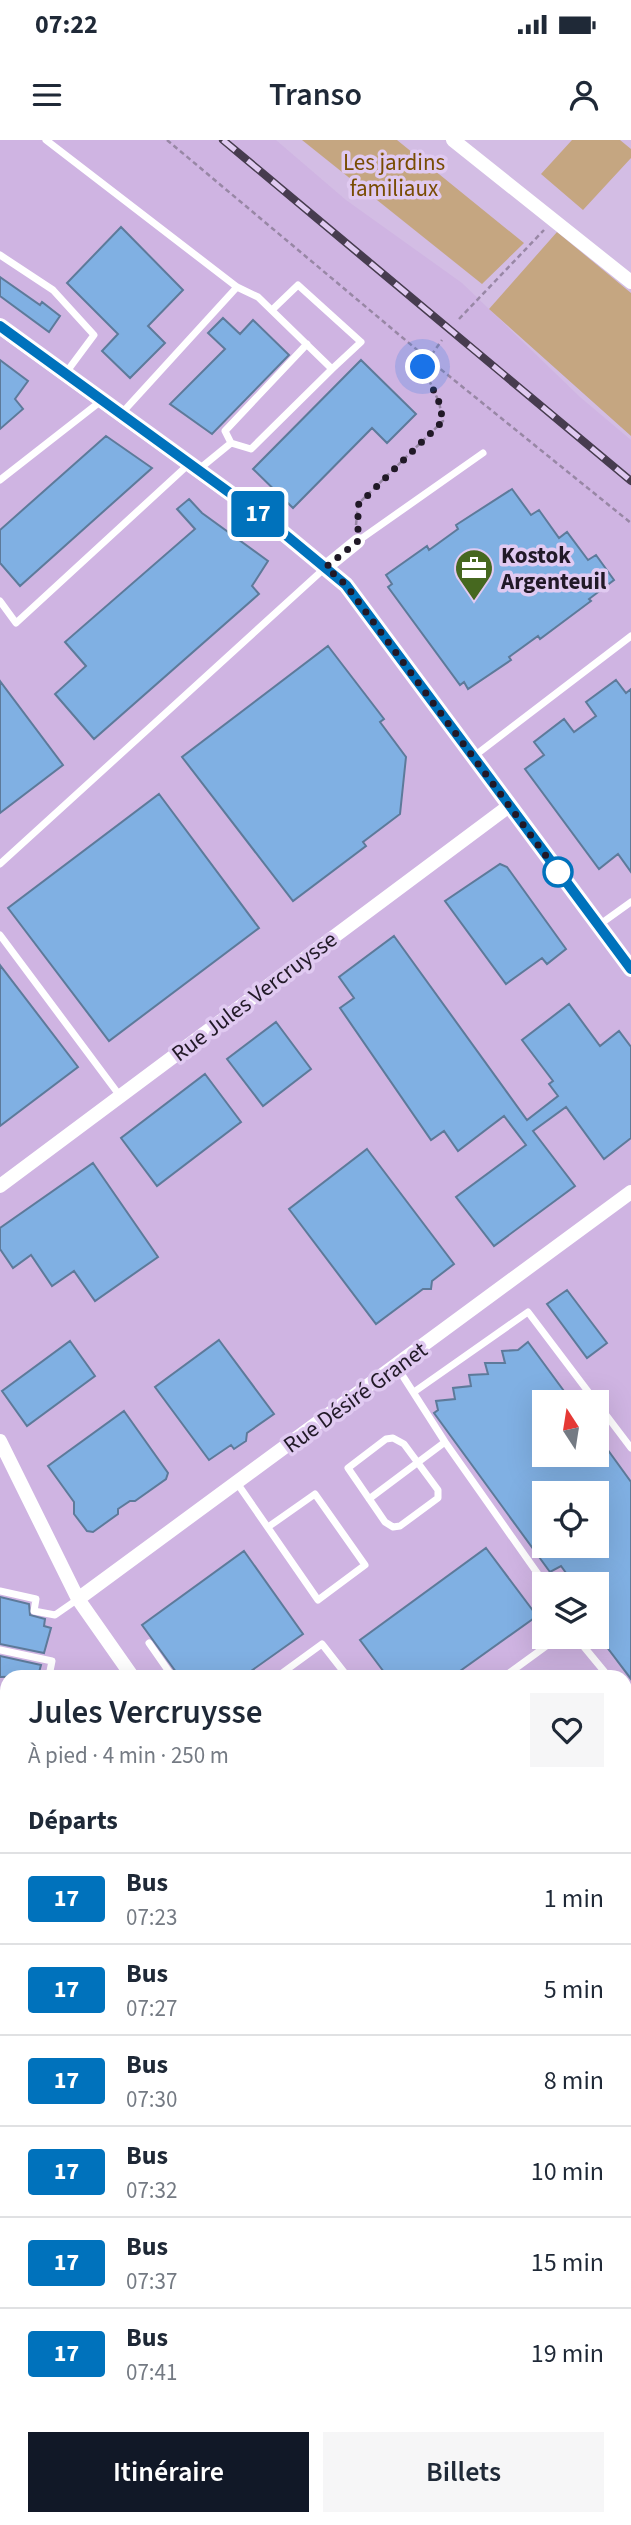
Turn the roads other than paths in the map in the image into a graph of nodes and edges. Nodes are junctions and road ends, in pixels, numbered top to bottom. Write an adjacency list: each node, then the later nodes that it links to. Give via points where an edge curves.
1 (46, 140): 5 (lane)
2 (453, 140): 4 (street)
3 (0, 255): 10 (lane, via 53,290 94,335)
4 (631, 282)
5 (237, 287): 6 (lane); 12 (lane)
6 (272, 310): 8 (lane); 9 (lane, via 298,285 360,342)
7 (0, 327): 10 (street)
8 (307, 344): 9 (lane); 13 (lane, via 225,431)
9 (332, 369): 13 (lane, via 251,449)
10 (65, 374): 11 (street)
11 (102, 401): 12 (street); 16 (lane)
12 (121, 414): 15 (street)
13 (231, 443): 15 (lane)
14 (483, 453): 17 (lane)
15 (193, 467): 18 (street); 19 (lane, via 16,623)
16 (0, 481)
17 (358, 541): 18 (street)
18 (326, 567): 21 (street, via 346,585); 23 (lane)
19 (0, 601)
20 (631, 636): 21 (lane)
21 (473, 757): 22 (street)
22 (509, 806): 25 (street); 28 (street, Rue Jules Vercruysse)
23 (0, 863)
24 (631, 902): 25 (lane)
25 (599, 926): 27 (street)
26 (0, 935): 28 (lane)
27 (631, 969)
28 (120, 1096): 29 (street, Rue Jules Vercruysse)
29 (0, 1186)
30 (631, 1192): 31 (street, Rue Désiré Granet)
31 (397, 1367): 33 (lane); 39 (street, Rue Désiré Granet)
32 (587, 1390): 33 (lane, via 528,1312)
33 (414, 1392): 35 (lane)
34 (609, 1419): 37 (lane)
35 (445, 1442): 38 (lane); 42 (lane)
36 (2, 1447): 44 (street)
37 (631, 1448)
38 (419, 1464): 40 (lane); 40 (lane, via 404,1444 393,1438 349,1464 348,1471); 40 (lane, via 438,1490 438,1498 400,1526 385,1522)
39 (237, 1483): 41 (lane); 44 (street, Rue Désiré Granet)
40 (369, 1499)
41 (268, 1527): 41 (lane, via 315,1493 365,1566 318,1600)
42 (537, 1572)
43 (0, 1591): 44 (lane, via 36,1599 34,1611 55,1615)
44 (78, 1599): 50 (street)
45 (149, 1643): 51 (lane)
46 (542, 1649): 54 (lane)
47 (586, 1649): 55 (lane)
48 (0, 1650): 49 (lane, via 52,1661)
49 (50, 1670)
50 (128, 1670)
51 (168, 1670)
52 (286, 1670): 53 (lane, via 322,1644)
53 (342, 1670)
54 (513, 1670)
55 (603, 1670)

